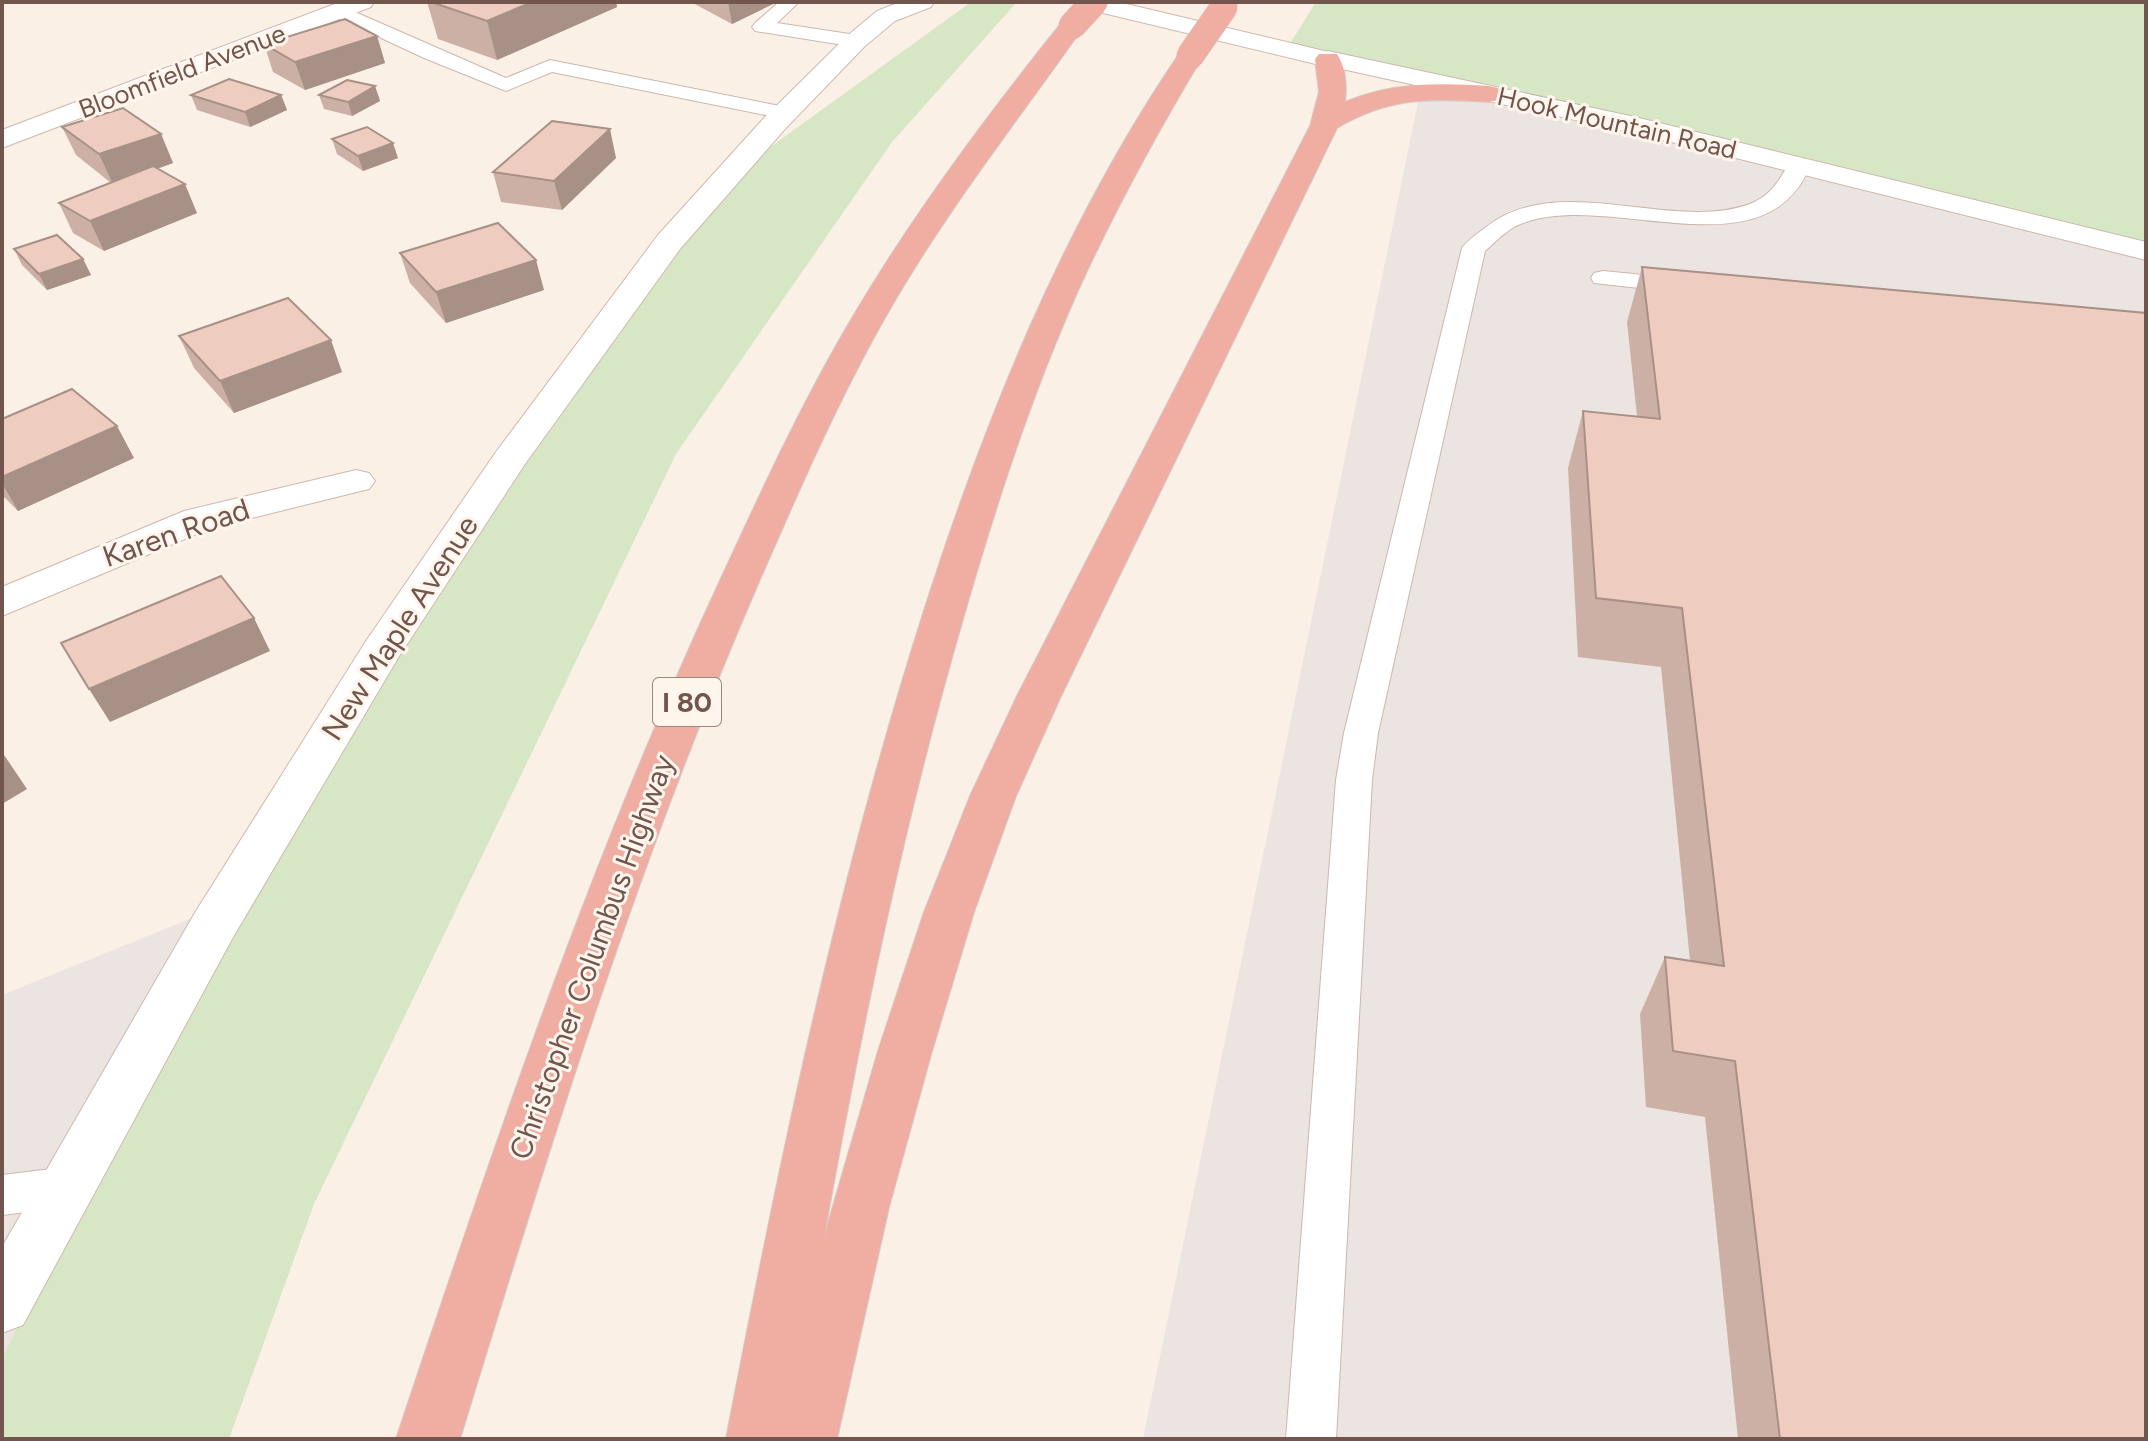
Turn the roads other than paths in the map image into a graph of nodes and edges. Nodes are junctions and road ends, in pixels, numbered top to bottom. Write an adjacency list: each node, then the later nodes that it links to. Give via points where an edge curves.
1 (790, 2): 6 (lane, via 762,27)
2 (922, 2): 6 (main road, New Maple Avenue)
3 (1226, 4): 22 (highway, bridge, via 1121,167 1015,398 972,522 886,809 793,1238)
4 (351, 6): 9 (lane, via 431,54 506,85 550,66); 11 (main road, Bloomfield Avenue)
5 (1084, 10): 7 (main road, Hook Mountain Road); 21 (highway, Christopher Columbus Highway / I 80, via 977,149 884,291 835,379 723,614 582,974)
6 (877, 20): 9 (main road, New Maple Avenue)
7 (1328, 59): 8 (main road, Hook Mountain Road); 10 (highway, via 1334,73)
8 (1489, 94): 10 (highway, via 1391,93); 12 (main road, Hook Mountain Road)
9 (785, 113): 18 (main road, New Maple Avenue, via 669,242 509,460 381,651 214,925)
10 (1327, 122): 23 (highway, via 993,796 949,912 897,1079 860,1207)
11 (2, 140)
12 (1799, 166): 13 (main road, Hook Mountain Road); 24 (lane, via 1776,198 1746,212 1698,216 1540,210 1499,224 1474,248 1354,780)
13 (2146, 251)
14 (1603, 278): 15 (lane)
15 (1714, 289)
16 (356, 481): 17 (main road, Karen Road, via 198,519)
17 (2, 603)
18 (68, 1187): 19 (lane); 20 (main road, New Maple Avenue)
19 (2, 1195)
20 (2, 1304)
21 (428, 1439)
22 (758, 1439)
23 (805, 1439)
24 (1311, 1439)

